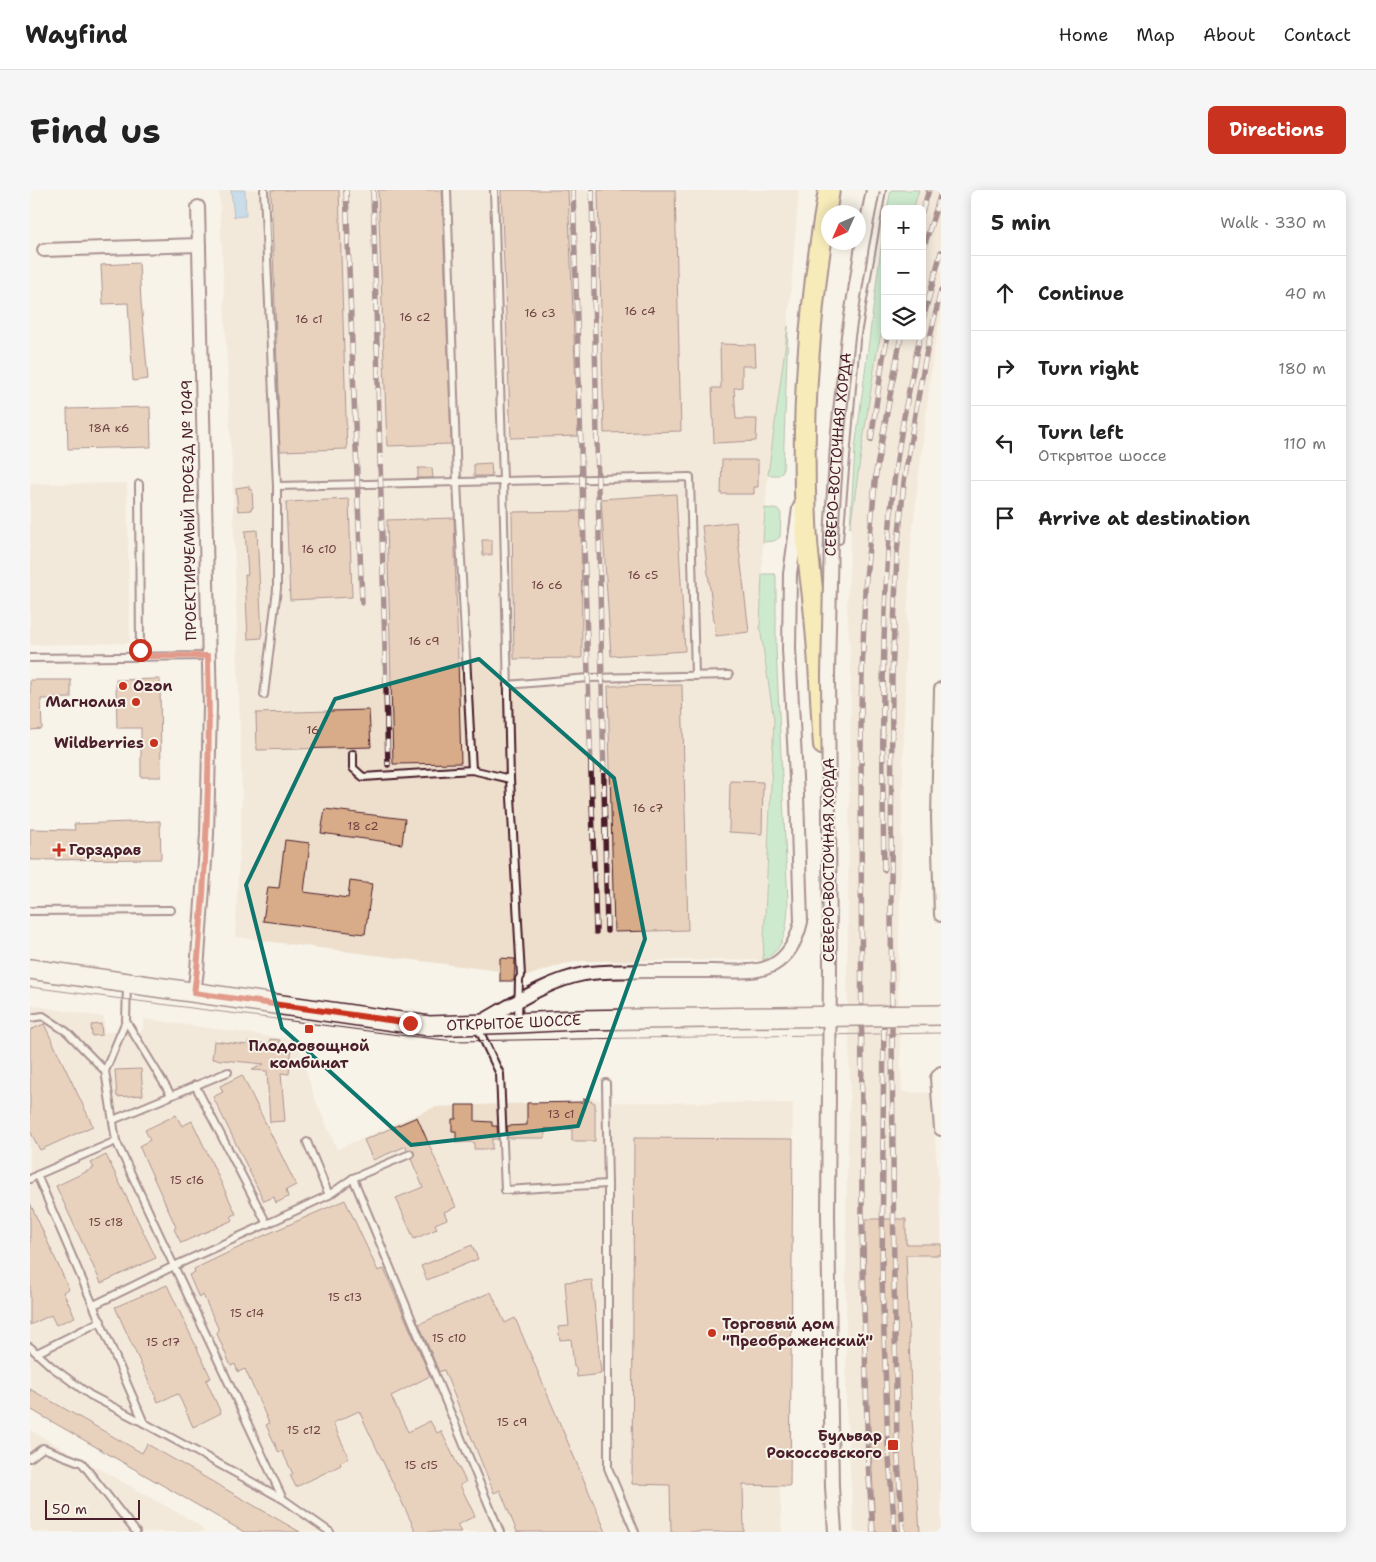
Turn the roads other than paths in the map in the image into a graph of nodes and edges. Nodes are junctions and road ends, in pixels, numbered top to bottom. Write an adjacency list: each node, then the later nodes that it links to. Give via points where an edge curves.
1 (264, 190): 14 (lane)
2 (447, 190): 12 (lane)
3 (494, 190): 11 (lane)
4 (829, 190): 10 (main road, СЕВЕРО-ВОСТОЧНАЯ ХОРДА, via 810,337)
5 (873, 190): 67 (street, СЕВЕРО-ВОСТОЧНАЯ ХОРДА, bridge, via 848,336 831,536 828,1215)
6 (882, 190): 15 (lane, via 856,340)
7 (198, 206): 8 (street, ПРОЕКТИРУЕМЫЙ ПРОЕЗД № 1049)
8 (199, 245): 9 (street); 17 (street, ПРОЕКТИРУЕМЫЙ ПРОЕЗД № 1049)
9 (44, 250)
10 (805, 460): 33 (street, via 790,574 789,649 801,914 798,936 784,957 762,969 597,972 566,978); 67 (main road, СЕВЕРО-ВОСТОЧНАЯ ХОРДА, via 807,542 826,784 825,1189 829,1453)
11 (503, 481): 12 (lane); 19 (lane, via 690,477); 21 (lane)
12 (457, 482): 14 (lane); 25 (lane)
13 (139, 484): 16 (lane)
14 (277, 486): 23 (lane, via 277,589)
15 (839, 540)
16 (140, 656): 17 (lane); 18 (lane)
17 (208, 656): 32 (street, ПРОЕКТИРУЕМЫЙ ПРОЕЗД № 1049, via 207,834)
18 (30, 658)
19 (695, 676): 20 (lane); 21 (lane, via 588,678)
20 (728, 676)
21 (507, 685): 26 (lane)
22 (941, 689): 29 (street, via 938,817)
23 (264, 695)
24 (353, 754): 25 (lane, via 353,768 363,777)
25 (472, 770): 26 (lane)
26 (510, 778): 33 (lane, via 521,976)
27 (171, 910): 28 (lane)
28 (30, 911)
29 (941, 915)
30 (30, 969): 31 (main road, ОТКРЫТОЕ ШОССЕ)
31 (127, 982): 32 (main road, ОТКРЫТОЕ ШОССЕ); 36 (lane)
32 (194, 993): 38 (main road, ОТКРЫТОЕ ШОССЕ, via 429,1026)
33 (518, 1001): 37 (lane); 38 (street)
34 (941, 1014): 37 (main road, ОТКРЫТОЕ ШОССЕ, bridge, via 576,1020)
35 (30, 1018): 39 (lane, via 42,1016 67,1032)
36 (126, 1021): 39 (lane); 44 (lane)
37 (518, 1024): 38 (main road, ОТКРЫТОЕ ШОССЕ)
38 (476, 1025): 52 (lane, via 500,1074 505,1190)
39 (105, 1071): 45 (lane)
40 (228, 1072): 43 (lane)
41 (941, 1073): 46 (street, via 937,1078)
42 (606, 1083): 52 (lane)
43 (195, 1085): 44 (lane); 54 (lane)
44 (171, 1095): 45 (lane)
45 (113, 1120): 47 (lane)
46 (941, 1129)
47 (116, 1142): 50 (lane); 55 (lane)
48 (307, 1142): 53 (lane)
49 (410, 1154): 51 (lane)
50 (33, 1177): 56 (lane)
51 (353, 1178): 53 (lane); 65 (lane)
52 (608, 1184): 66 (lane, via 608,1468)
53 (329, 1194): 54 (lane)
54 (267, 1224): 55 (lane)
55 (174, 1266): 56 (lane); 62 (lane)
56 (94, 1305): 57 (lane)
57 (101, 1322): 59 (lane); 60 (lane)
58 (30, 1347): 59 (lane)
59 (36, 1353): 60 (lane, via 90,1395)
60 (144, 1422): 62 (lane)
61 (30, 1458): 63 (lane, via 43,1448 82,1463)
62 (283, 1499): 64 (lane)
63 (136, 1532)
64 (330, 1532)
65 (499, 1532)
66 (635, 1532)
67 (834, 1532)

